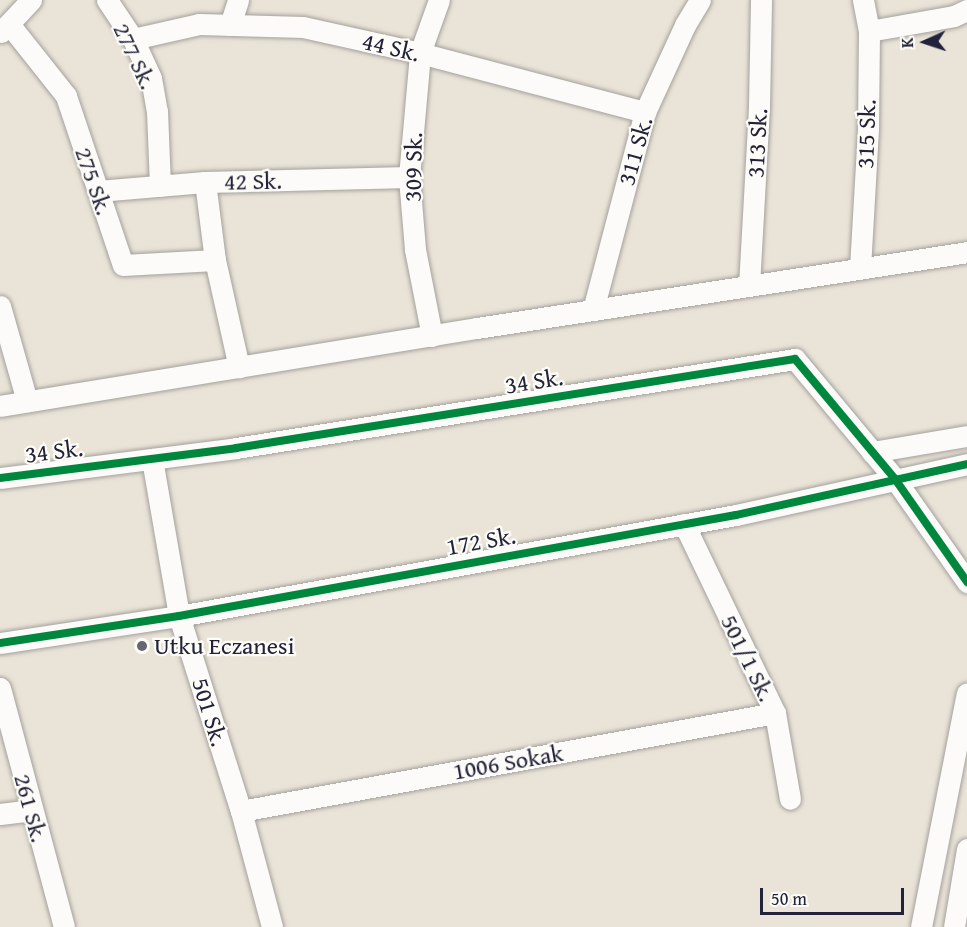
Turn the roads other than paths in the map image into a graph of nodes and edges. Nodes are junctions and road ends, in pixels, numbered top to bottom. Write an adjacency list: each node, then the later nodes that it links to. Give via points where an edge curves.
1 (31, 0): 10 (street)
2 (107, 0): 12 (street, 277 Sk.)
3 (238, 0): 9 (street)
4 (439, 0): 13 (street, 309 Sk.)
5 (700, 0): 14 (street, 311 Sk.)
6 (761, 0): 22 (street, 313 Sk.)
7 (863, 0): 11 (street, 315 Sk.)
8 (967, 10): 11 (street, via 954,16)
9 (230, 25): 12 (street, 44 Sk., via 199,24); 13 (street, 44 Sk., via 303,27)
10 (4, 28): 18 (street, 275 Sk., via 66,96)
11 (868, 31): 21 (street, 315 Sk.)
12 (133, 39): 17 (street, 277 Sk., via 151,78 158,111)
13 (420, 53): 14 (street, 44 Sk.); 15 (street, 309 Sk.)
14 (645, 112): 24 (street, 311 Sk.)
15 (409, 177): 16 (street, 42 Sk.); 25 (street, 309 Sk., via 416,249)
16 (205, 182): 17 (street, 42 Sk.); 20 (street)
17 (160, 186): 18 (street, 42 Sk.)
18 (98, 191): 20 (street, 275 Sk., via 123,265)
19 (967, 252): 21 (street)
20 (215, 260): 26 (street)
21 (860, 268): 22 (street)
22 (749, 286): 24 (street)
23 (0, 306): 27 (street)
24 (593, 310): 25 (street)
25 (432, 336): 26 (street)
26 (239, 367): 27 (street)
27 (27, 400): 28 (street)
28 (0, 406)
29 (967, 436): 30 (street)
30 (872, 452): 31 (street, 34 Sk., via 795,359); 34 (street, 34 Sk.)
31 (152, 459): 33 (street, 34 Sk.); 37 (street, 501 Sk.)
32 (967, 464): 34 (street, 172 Sk.)
33 (0, 478)
34 (895, 480): 35 (street, 172 Sk.); 36 (street, 34 Sk.)
35 (684, 524): 37 (street, 172 Sk.); 41 (street, 501/1 Sk.)
36 (967, 582)
37 (179, 616): 38 (street, 172 Sk.); 44 (street, 501 Sk.)
38 (0, 643)
39 (0, 688): 43 (street, 261 Sk.)
40 (967, 693): 49 (street)
41 (775, 713): 42 (street, 501/1 Sk.); 44 (street, 1006 Sokak)
42 (790, 800)
43 (31, 810): 45 (street); 47 (street, 261 Sk.)
44 (240, 811): 48 (street, 501 Sk.)
45 (0, 814)
46 (967, 849): 50 (street)
47 (64, 927)
48 (272, 927)
49 (921, 927)
50 (954, 927)

